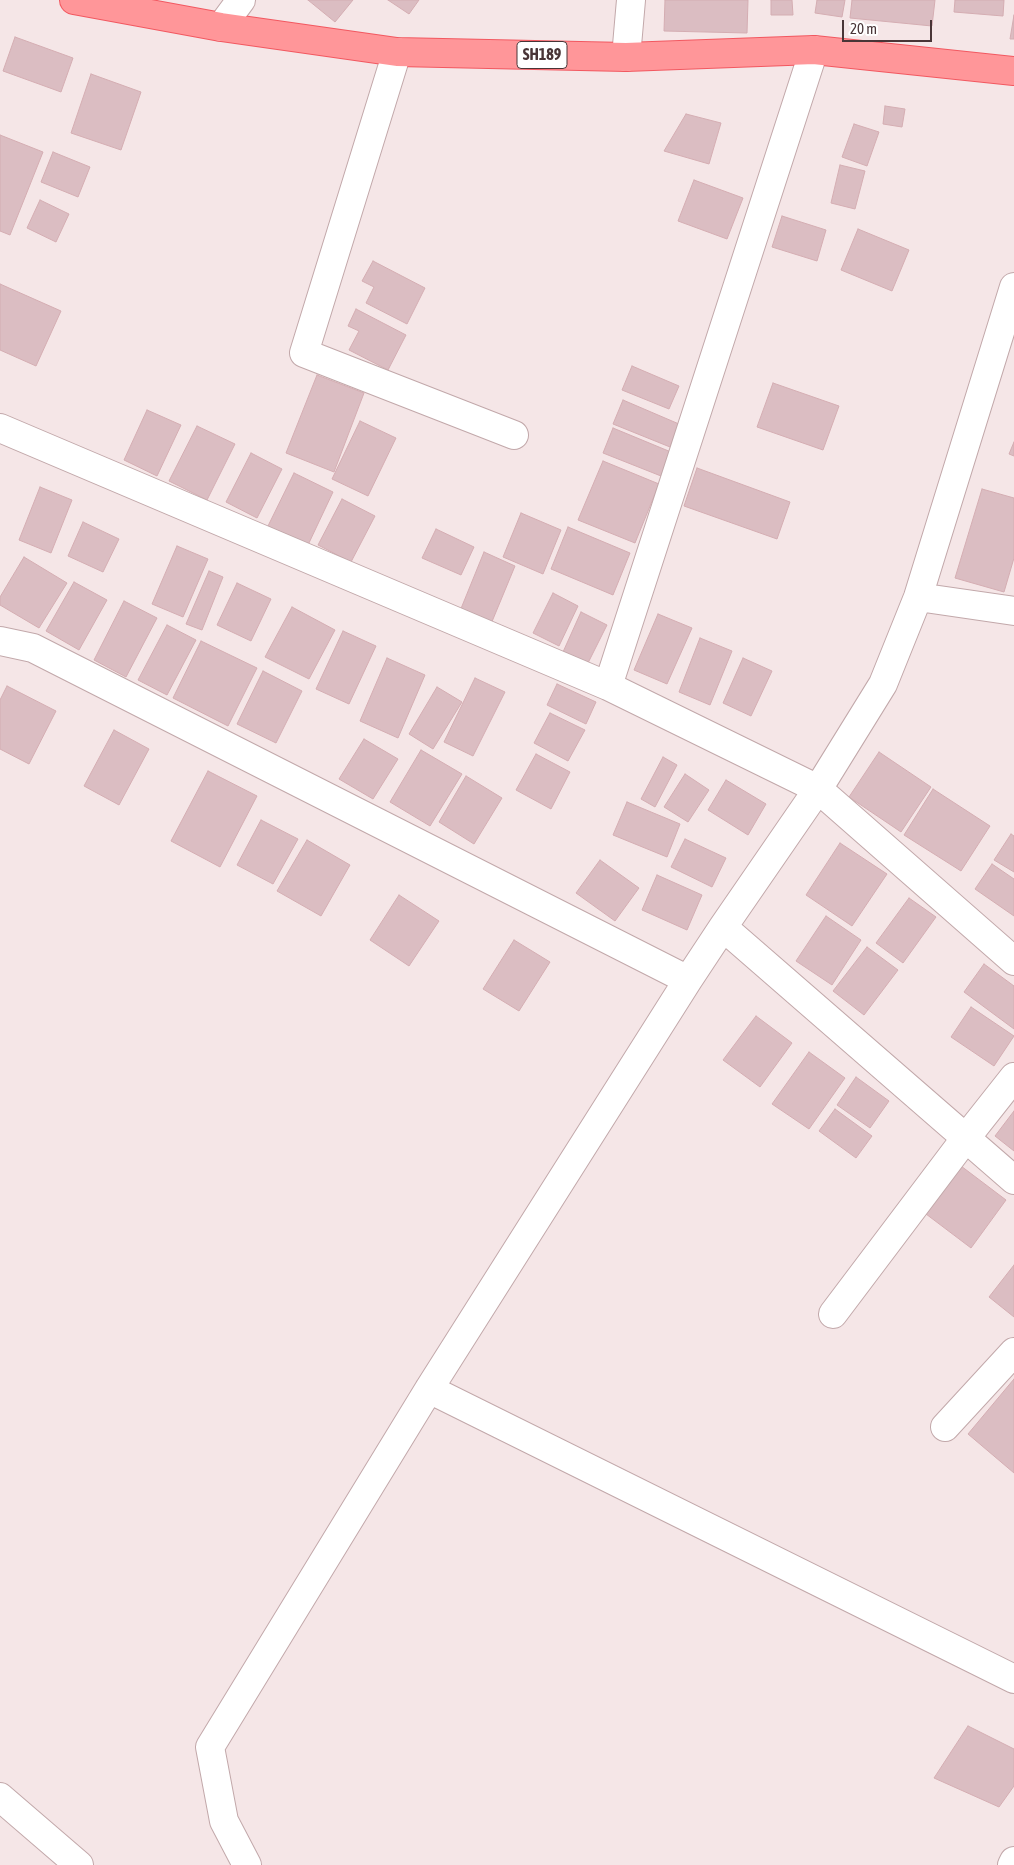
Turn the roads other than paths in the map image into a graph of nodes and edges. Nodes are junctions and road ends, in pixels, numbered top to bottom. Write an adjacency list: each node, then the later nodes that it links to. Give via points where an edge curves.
1 (75, 0): 4 (main road, SH189)
2 (242, 0): 4 (street)
3 (631, 0): 7 (street)
4 (221, 27): 6 (main road, SH189)
5 (814, 50): 7 (main road, SH189); 8 (main road, SH189); 16 (street)
6 (397, 52): 7 (main road, SH189); 12 (street, via 304,353)
7 (626, 57)
8 (1014, 71)
9 (1014, 287): 10 (street)
10 (1009, 318): 13 (street)
11 (0, 428): 16 (street)
12 (514, 435)
13 (918, 597): 14 (street); 17 (street, via 883,684)
14 (1014, 611)
15 (0, 642): 20 (street, via 33,648)
16 (608, 686): 17 (street)
17 (818, 789): 18 (street); 19 (street)
18 (723, 927): 20 (street); 22 (street)
19 (1014, 961)
20 (688, 980): 26 (street)
21 (1014, 1077): 22 (street)
22 (965, 1139): 23 (street); 24 (street)
23 (1014, 1180)
24 (833, 1314)
25 (1014, 1352): 27 (street)
26 (429, 1389): 28 (street); 32 (street, via 210,1747 224,1821)
27 (945, 1427)
28 (1014, 1679)
29 (0, 1797): 31 (street)
30 (1014, 1861): 33 (street)
31 (79, 1865)
32 (247, 1865)
33 (1012, 1865)

